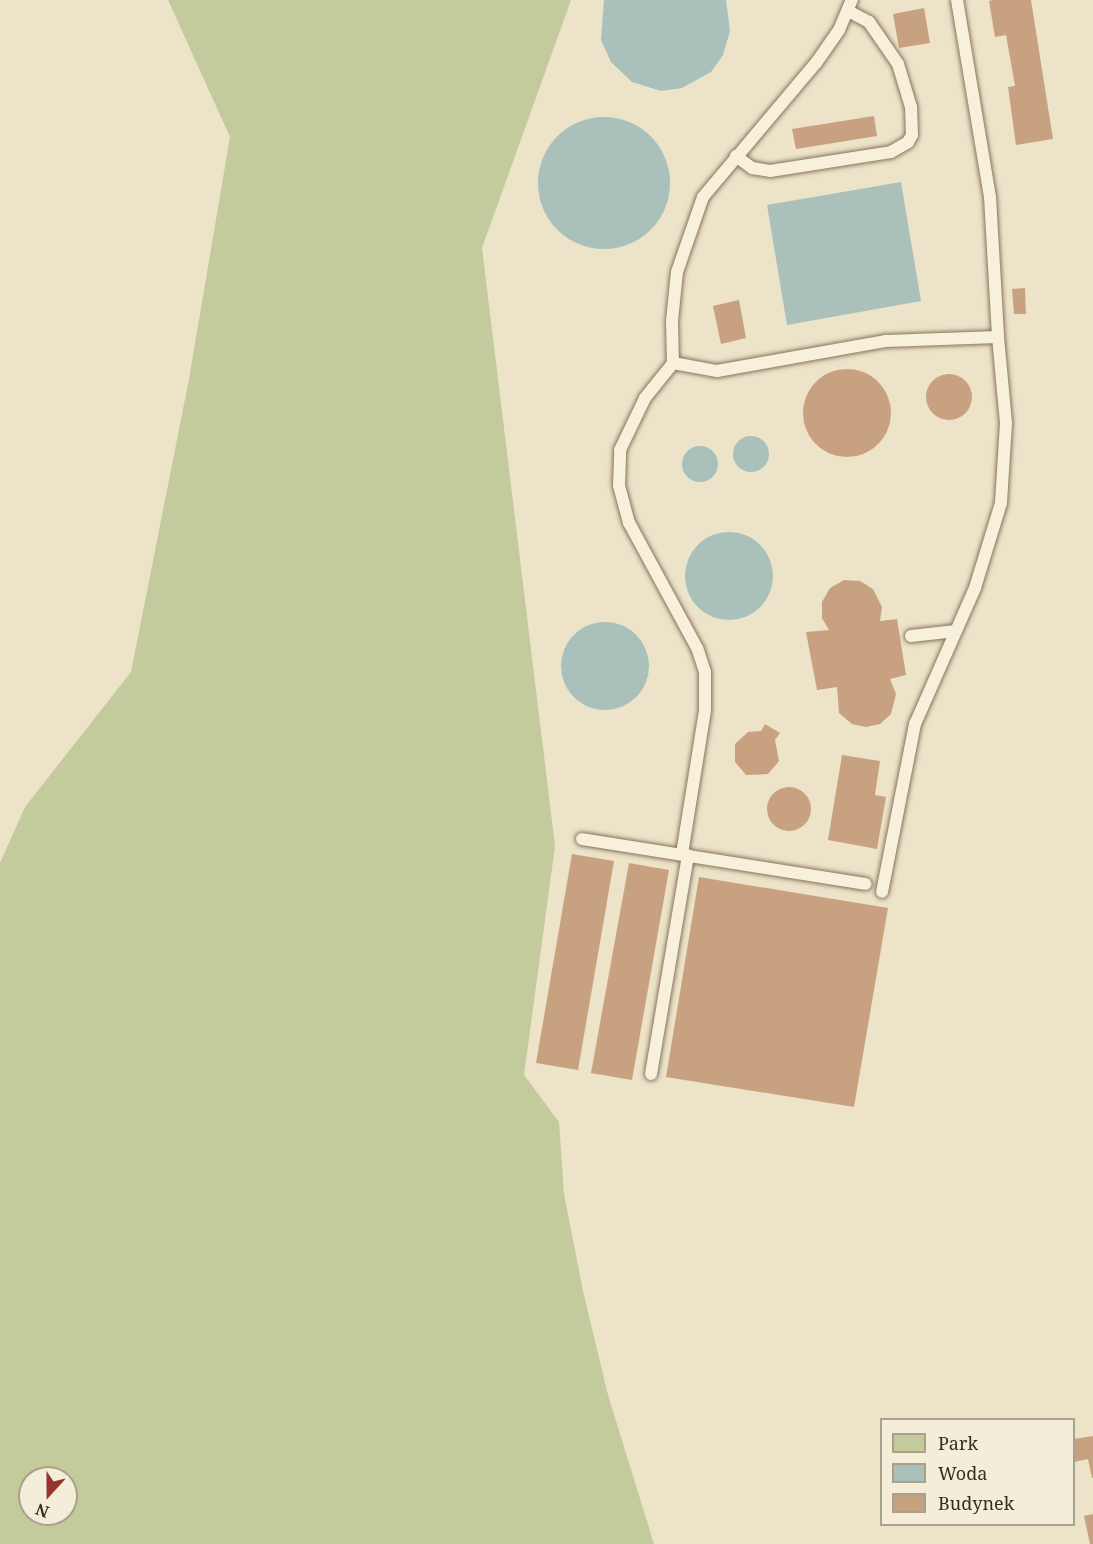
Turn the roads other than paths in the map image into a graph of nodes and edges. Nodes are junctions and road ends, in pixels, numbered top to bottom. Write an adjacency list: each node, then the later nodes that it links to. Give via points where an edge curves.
1 (957, 0): 4 (lane, via 990,197)
2 (850, 6): 3 (lane, via 816,63); 3 (lane, via 869,22 898,64 910,107 912,135 908,142 891,152 770,171 752,168)
3 (736, 156): 5 (lane, via 703,197 681,254 672,321)
4 (998, 337): 5 (lane, via 886,341 717,371); 6 (lane, via 1006,423 1001,503 987,556)
5 (673, 363): 9 (lane, via 653,385 625,436 620,450 619,486 629,523 697,648 705,672 705,710)
6 (956, 631): 7 (lane); 11 (lane, via 915,724)
7 (911, 636)
8 (582, 839): 9 (lane)
9 (685, 855): 10 (lane); 12 (lane)
10 (865, 884)
11 (882, 892)
12 (651, 1074)

